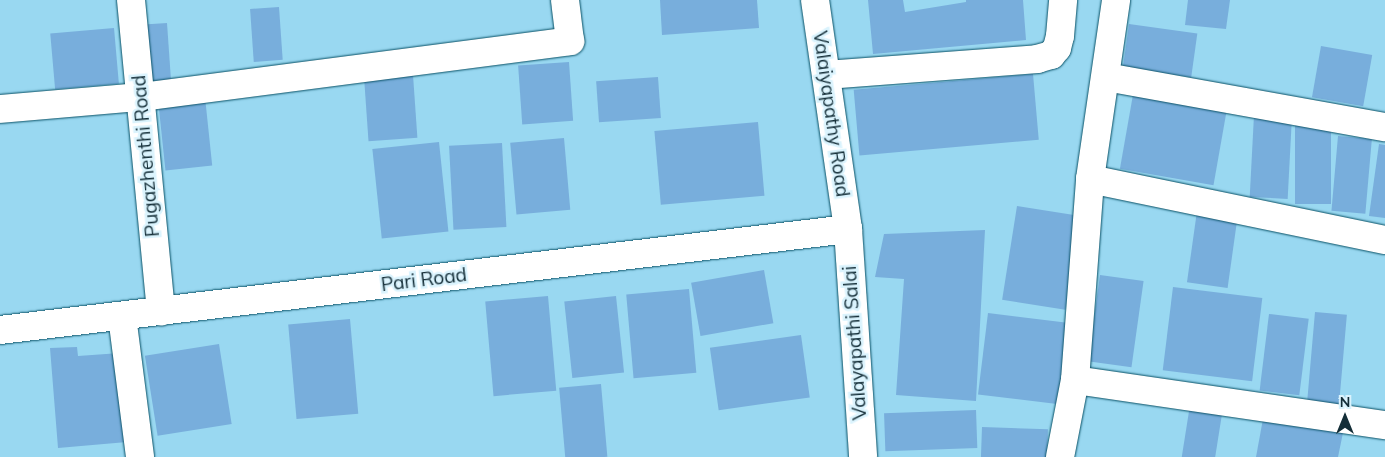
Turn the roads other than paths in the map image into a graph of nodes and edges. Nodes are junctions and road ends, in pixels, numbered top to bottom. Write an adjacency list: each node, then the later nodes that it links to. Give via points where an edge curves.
1 (131, 0): 8 (street, Pugazhenthi Road)
2 (565, 0): 8 (street, via 570,41)
3 (815, 0): 6 (street, Valaiyapathy Road)
4 (1063, 0): 6 (street, via 1060,36 1051,55 1037,59)
5 (1116, 0): 7 (street)
6 (826, 75): 12 (street, Valaiyapathy Road)
7 (1106, 77): 10 (street); 11 (street)
8 (141, 96): 9 (street); 14 (street, Pugazhenthi Road)
9 (0, 108)
10 (1385, 127)
11 (1090, 179): 13 (street); 17 (street)
12 (848, 228): 14 (street, Pari Road); 20 (street, Valayapathi Salai)
13 (1385, 240)
14 (161, 312): 15 (street, Pari Road)
15 (122, 316): 16 (street, Pari Road); 19 (street)
16 (0, 330)
17 (1076, 380): 18 (street); 21 (street)
18 (1385, 424)
19 (140, 457)
20 (863, 457)
21 (1060, 457)

